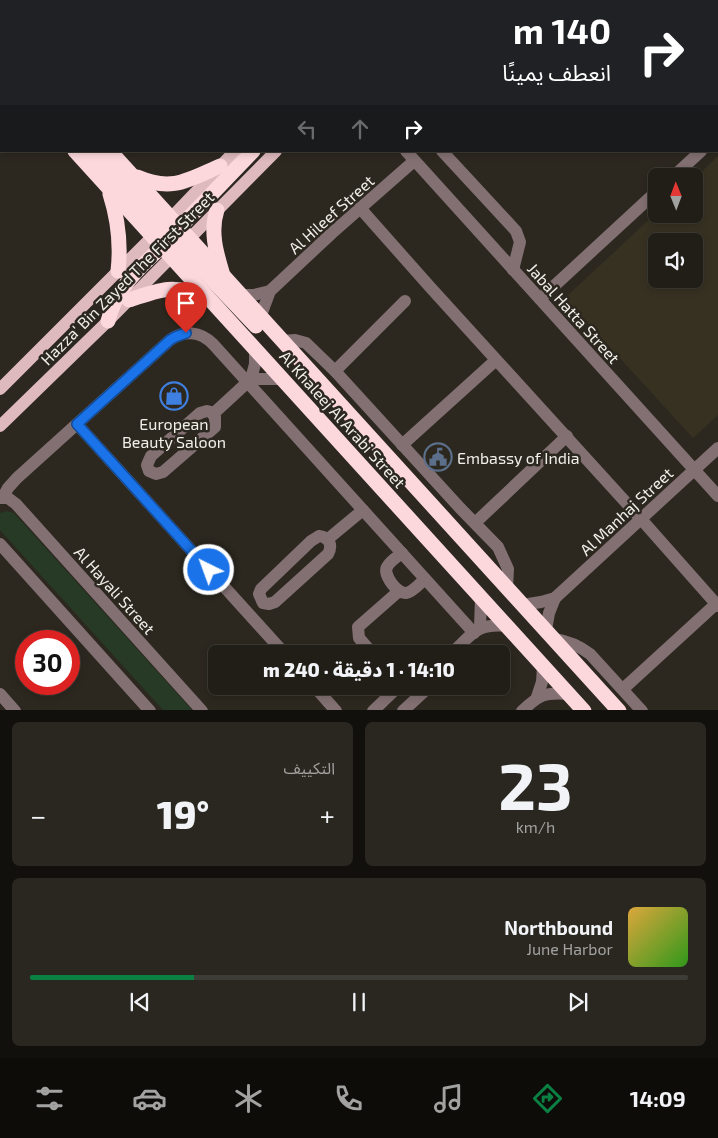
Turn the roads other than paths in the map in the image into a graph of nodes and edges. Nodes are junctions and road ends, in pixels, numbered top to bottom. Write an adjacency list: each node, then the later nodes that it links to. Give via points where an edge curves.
1 (76, 152): 13 (highway, Al Khaleej Al Arabi Street)
2 (91, 152): 17 (highway)
3 (111, 152): 12 (highway, Al Khaleej Al Arabi Street)
4 (234, 152): 10 (main road, Hazza' Bin Zayed The First Street)
5 (252, 152): 17 (highway)
6 (275, 152): 16 (main road, Hazza' Bin Zayed The First Street)
7 (443, 152): 18 (street, via 516,231 520,242)
8 (700, 152): 11 (street)
9 (410, 156): 15 (street, Al Hileef Street); 18 (street, Jabal Hatta Street)
10 (220, 166): 12 (highway, via 164,185); 17 (main road, Hazza' Bin Zayed The First Street)
11 (683, 168)
12 (134, 176): 17 (highway, Al Khaleej Al Arabi Street)
13 (109, 190): 17 (highway, Al Khaleej Al Arabi Street); 19 (highway, via 119,235)
14 (648, 199): 24 (street)
15 (360, 208): 21 (street, Al Hileef Street); 31 (street)
16 (217, 210): 17 (main road, Hazza' Bin Zayed The First Street); 20 (highway, via 214,239)
17 (172, 237): 19 (main road, Hazza' Bin Zayed The First Street); 20 (highway, Al Khaleej Al Arabi Street); 23 (highway, Al Khaleej Al Arabi Street); 25 (main road, Hazza' Bin Zayed The First Street); 28 (highway, via 118,295); 29 (highway, via 252,323)
18 (513, 270): 24 (street, Jabal Hatta Street)
19 (118, 271): 35 (main road, Hazza' Bin Zayed The First Street)
20 (224, 276): 22 (highway, Al Khaleej Al Arabi Street)
21 (270, 291): 22 (street); 27 (street, Al Hileef Street)
22 (240, 295): 27 (highway, Al Khaleej Al Arabi Street)
23 (210, 299): 25 (highway, via 176,288); 30 (highway, Al Khaleej Al Arabi Street)
24 (540, 299): 42 (street, Jabal Hatta Street)
25 (129, 300): 28 (main road, Hazza' Bin Zayed The First Street)
26 (405, 301): 32 (street, Al Khaleej Al Arabi Street)
27 (260, 318): 29 (highway, Al Khaleej Al Arabi Street)
28 (108, 321): 38 (main road, Hazza' Bin Zayed The First Street)
29 (277, 336): 32 (street, via 306,343); 54 (highway, Al Khaleej Al Arabi Street)
30 (255, 349): 33 (highway, Al Khaleej Al Arabi Street); 34 (street)
31 (496, 360): 39 (street); 40 (street, Al Khaleej Al Arabi Street)
32 (335, 371): 40 (street)
33 (283, 379): 34 (street); 56 (highway, Al Khaleej Al Arabi Street)
34 (249, 380): 36 (street); 37 (street, via 204,336 180,334); 47 (street)
35 (0, 389)
36 (214, 414): 43 (street, via 216,420 212,429 163,472); 43 (street, via 200,413 151,456 147,465)
37 (77, 424): 44 (street); 46 (street, via 12,482)
38 (0, 426)
39 (566, 436): 48 (street); 49 (street)
40 (402, 445): 49 (street)
41 (718, 448): 42 (street, Al Manhaj Street)
42 (694, 470): 45 (street, Jabal Hatta Street); 48 (street, Al Manhaj Street)
43 (149, 471): 44 (street)
44 (133, 486): 61 (street)
45 (718, 496)
46 (1, 498): 78 (street, Al Hayali Street, via 8,498 16,504)
47 (363, 510): 50 (street); 52 (street)
48 (642, 518): 57 (street, Al Manhaj Street); 60 (street)
49 (474, 522): 54 (street, via 498,547 505,560)
50 (328, 540): 58 (street, via 319,536 311,541 261,588); 58 (street, via 331,545 328,554 295,584 272,604)
51 (0, 544): 77 (street)
52 (402, 553): 53 (street); 55 (street, via 386,570 387,577)
53 (425, 579): 55 (street, via 410,592); 63 (street)
54 (507, 588): 59 (highway, Al Khaleej Al Arabi Street)
55 (399, 591): 66 (street, via 360,624 359,638)
56 (481, 598): 62 (highway, Al Khaleej Al Arabi Street); 63 (street, via 482,613)
57 (555, 598): 59 (street, Al Manhaj Street); 64 (street, Al Manhaj Street, via 549,613)
58 (261, 600): 61 (street)
59 (522, 605): 64 (highway, Al Khaleej Al Arabi Street)
60 (717, 605): 69 (street)
61 (246, 612): 65 (street)
62 (508, 626): 63 (street); 68 (highway, Al Khaleej Al Arabi Street)
63 (477, 630): 67 (street)
64 (550, 635): 69 (street, via 580,646); 84 (highway, Al Khaleej Al Arabi Street)
65 (277, 645)
66 (365, 645)
67 (460, 645)
68 (543, 666): 71 (highway, Al Khaleej Al Arabi Street); 75 (street)
69 (623, 689): 85 (street)
70 (0, 694): 76 (street)
71 (569, 694): 75 (street); 83 (highway, Al Khaleej Al Arabi Street)
72 (322, 695): 79 (street)
73 (389, 695): 80 (street)
74 (420, 695): 81 (street)
75 (537, 697): 82 (street)
76 (15, 710)
77 (150, 710)
78 (202, 710)
79 (336, 710)
80 (373, 710)
81 (403, 710)
82 (522, 710)
83 (584, 710)
84 (618, 710)
85 (642, 710)

